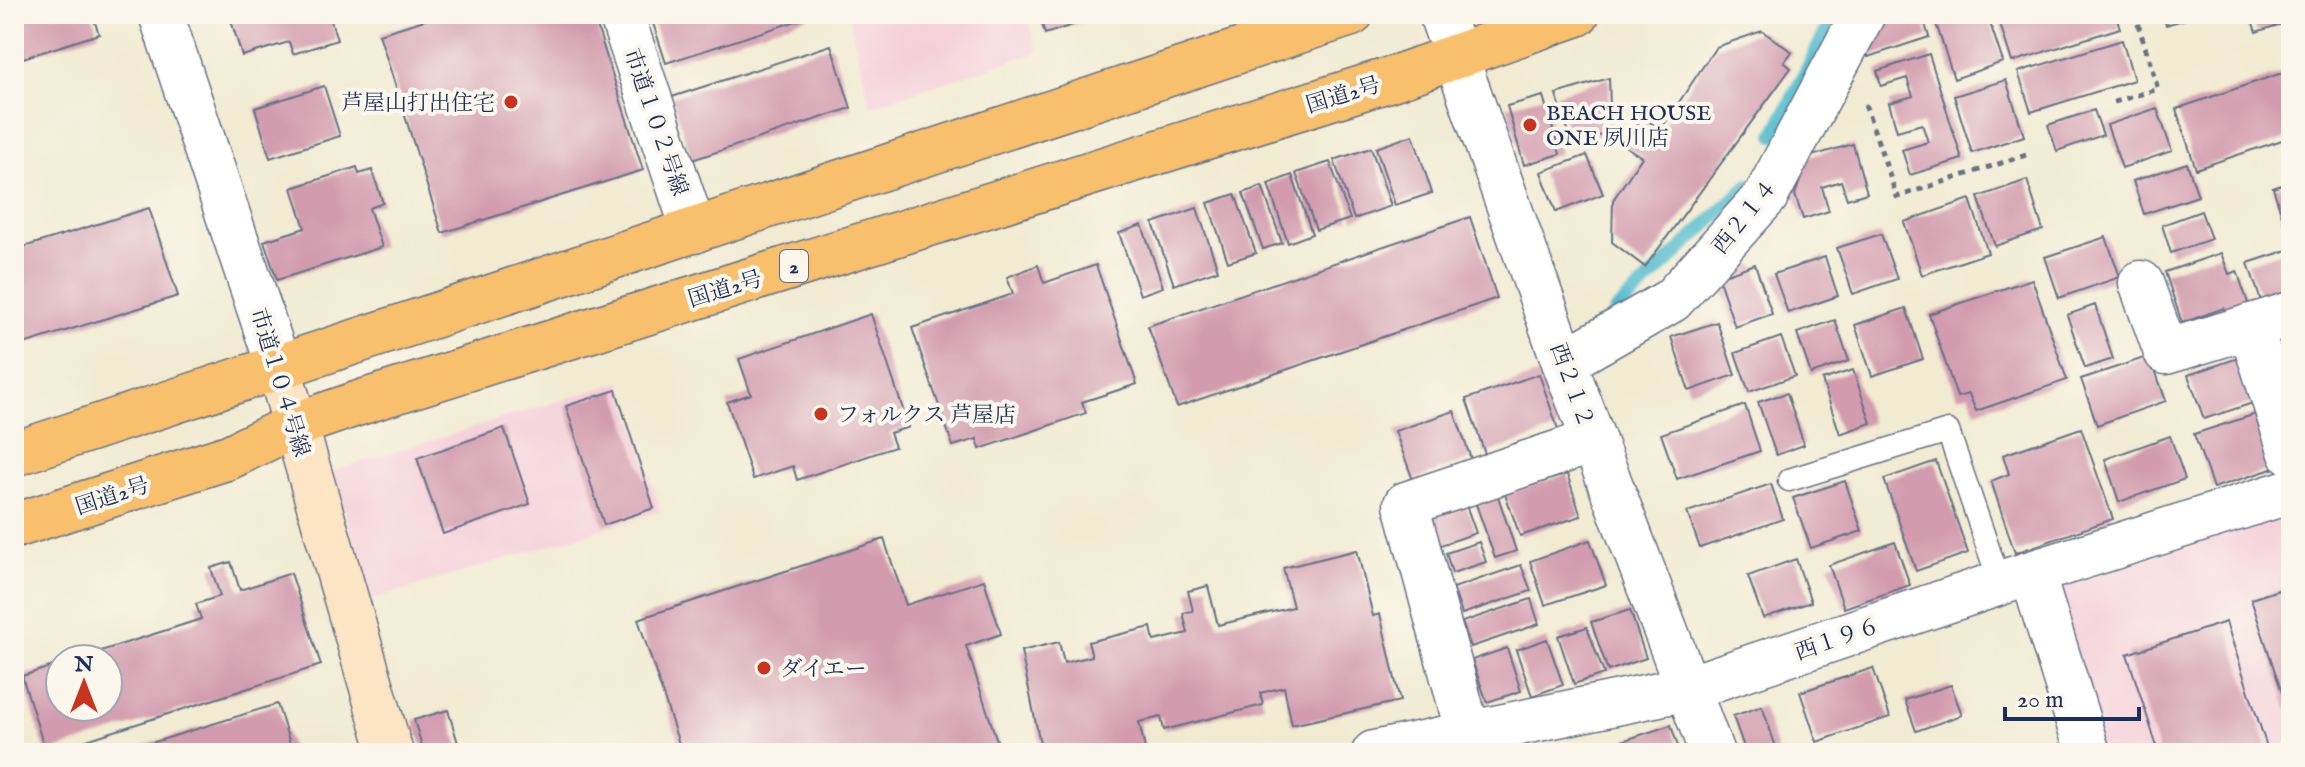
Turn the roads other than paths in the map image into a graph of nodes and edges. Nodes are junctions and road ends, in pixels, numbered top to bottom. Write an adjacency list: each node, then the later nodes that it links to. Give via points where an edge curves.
1 (161, 14): 12 (street, 市道１０４号線)
2 (621, 14): 8 (street, 市道１０２号線)
3 (1351, 14): 8 (highway)
4 (1441, 14): 7 (street, 西２１２)
5 (1577, 14): 7 (highway, 国道2号 / 2)
6 (1854, 30): 11 (street, 西２１４, via 1766,196 1672,300)
7 (1456, 56): 11 (street, 西２１２); 13 (highway, 国道2号 / 2)
8 (694, 231): 12 (highway)
9 (2141, 283): 10 (street, via 2166,352)
10 (2271, 320): 15 (street)
11 (1564, 362): 14 (street, 西２１２)
12 (278, 365): 13 (street, 市道１０４号線); 16 (highway)
13 (295, 425): 19 (highway, 国道2号 / 2, via 229,457); 23 (street, 市道１０４号線)
14 (1593, 441): 21 (street, 西２１２); 22 (street, via 1406,504)
15 (2291, 453)
16 (14, 454)
17 (1789, 480): 20 (lane, via 1948,431)
18 (2291, 491): 20 (street, 西１９６)
19 (14, 526)
20 (2016, 578): 21 (street, 西１９６); 26 (street)
21 (1688, 688): 22 (street, 西１９６); 25 (street, 西２１２)
22 (1468, 733): 24 (street, 西１９６)
23 (391, 753)
24 (1374, 753)
25 (1712, 753)
26 (2088, 753)

